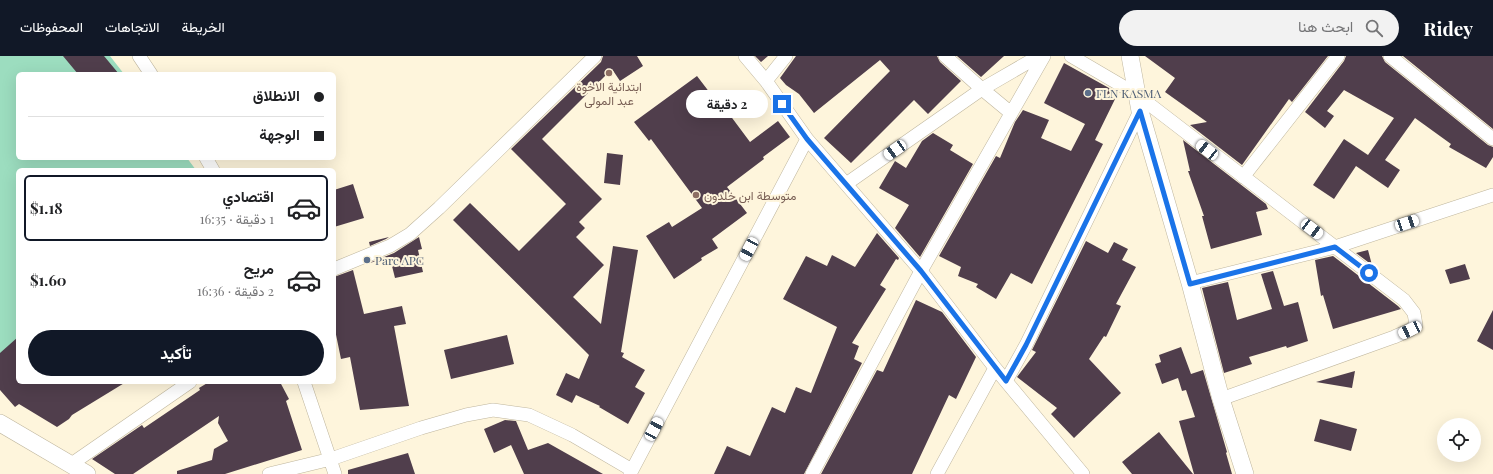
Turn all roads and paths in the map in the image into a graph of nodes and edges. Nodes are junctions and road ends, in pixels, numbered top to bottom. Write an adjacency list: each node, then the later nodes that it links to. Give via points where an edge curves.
1 (139, 56): 12 (street)
2 (595, 56): 24 (street, via 410,234 390,246)
3 (745, 56): 13 (street)
4 (786, 56): 13 (street)
5 (945, 56): 14 (street)
6 (1039, 56): 14 (street)
7 (1044, 56): 17 (street)
8 (1071, 56): 15 (street)
9 (1130, 56): 15 (street)
10 (1338, 56): 20 (street)
11 (1390, 56): 19 (street)
12 (150, 72)
13 (766, 81): 18 (street)
14 (982, 90): 17 (street); 21 (street)
15 (1136, 94): 16 (street); 20 (street)
16 (1140, 111): 26 (street); 28 (street)
17 (1011, 113): 25 (street)
18 (807, 139): 21 (street); 35 (street)
19 (1493, 139)
20 (1243, 178): 23 (street)
21 (846, 184): 25 (street)
22 (1493, 195): 23 (street)
23 (1335, 247): 26 (street); 31 (street, via 1404,300 1414,313 1416,325 1394,338)
24 (336, 268)
25 (921, 271): 27 (street); 39 (street)
26 (1190, 284): 31 (street)
27 (995, 368): 28 (street); 40 (street)
28 (1006, 381): 41 (street)
29 (187, 384): 34 (street)
30 (305, 384): 33 (street)
31 (1221, 399): 42 (street)
32 (0, 423): 34 (street)
33 (331, 459): 35 (street, via 421,428 493,410 529,415 572,435); 37 (street); 38 (street)
34 (70, 465): 36 (street)
35 (631, 472)
36 (87, 474)
37 (269, 474)
38 (335, 474)
39 (812, 474)
40 (937, 474)
41 (1083, 474)
42 (1245, 474)

